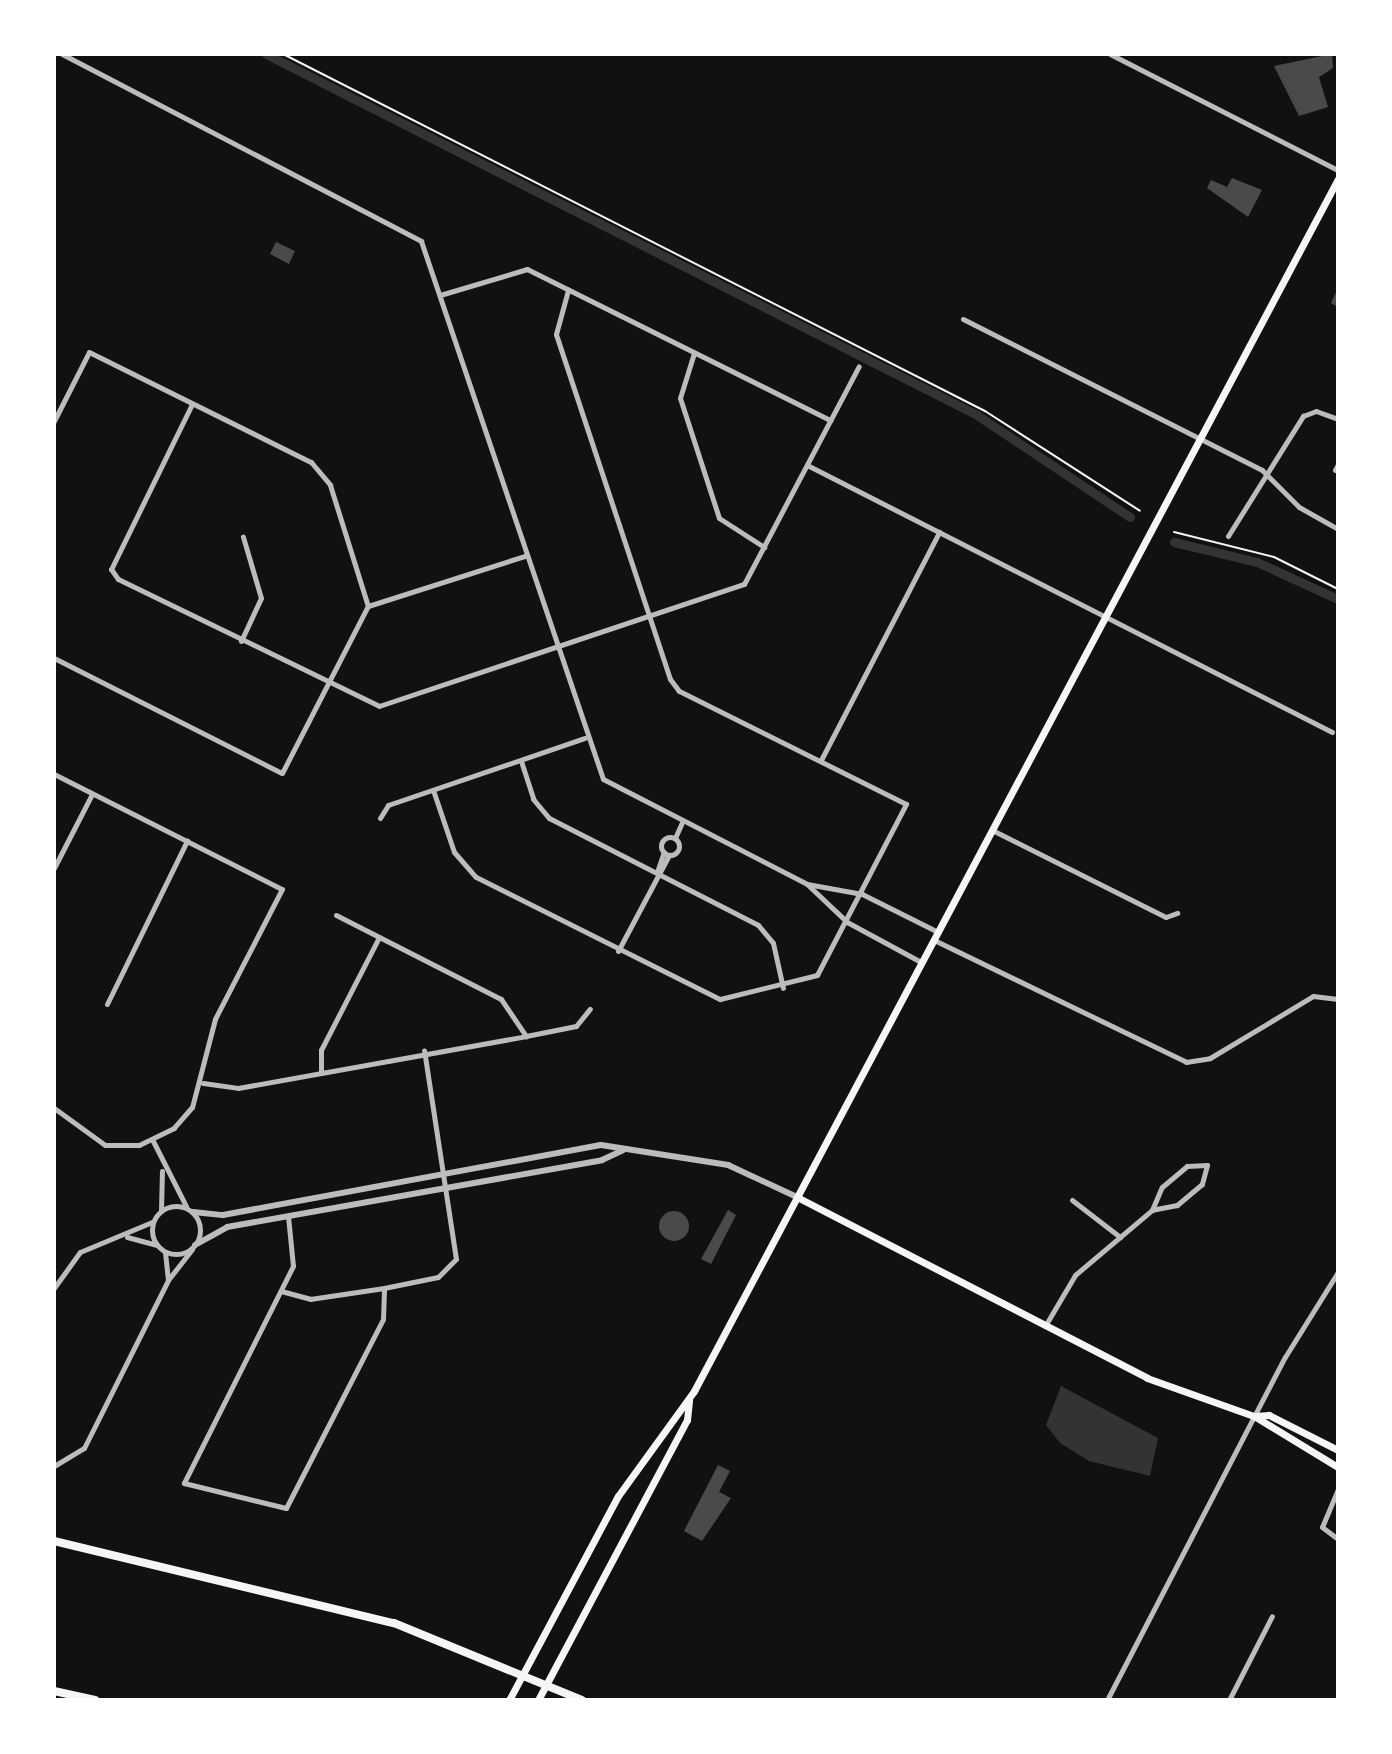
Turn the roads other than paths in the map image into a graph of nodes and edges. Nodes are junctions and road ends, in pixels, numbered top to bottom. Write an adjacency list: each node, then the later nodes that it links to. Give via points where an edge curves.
1 (62, 54): 6 (street, via 410,231)
2 (1110, 54): 3 (street)
3 (1338, 170)
4 (1338, 179): 14 (main road)
5 (568, 290): 6 (street, via 527,269); 8 (street); 25 (street, via 556,334)
6 (440, 295): 22 (street)
7 (963, 319): 14 (street)
8 (694, 353): 12 (street); 21 (street, via 680,398 719,518)
9 (859, 366): 12 (street)
10 (192, 404): 13 (street, via 89,352); 23 (street, via 323,472); 26 (street, via 111,569 118,579)
11 (1338, 419): 16 (street, via 1316,411 1303,416)
12 (830, 420): 15 (street)
13 (54, 421)
14 (1200, 438): 16 (street); 24 (main road)
15 (807, 465): 18 (street); 21 (street)
16 (1269, 475): 17 (street, via 1299,507); 19 (street)
17 (1338, 529)
18 (939, 532): 24 (street); 32 (street)
19 (1228, 536)
20 (243, 537): 26 (street, via 261,598)
21 (764, 547): 25 (street, via 735,590)
22 (525, 556): 23 (street); 27 (street)
23 (368, 606): 29 (street)
24 (1107, 616): 30 (street); 39 (main road)
25 (649, 618): 27 (street); 32 (street, via 679,691)
26 (241, 641): 29 (street)
27 (556, 649): 29 (street, via 379,706); 31 (street)
28 (54, 658): 29 (street, via 282,773)
29 (327, 685)
30 (1332, 732)
31 (585, 738): 33 (street); 38 (street, via 603,779)
32 (821, 760): 46 (street, via 906,804)
33 (521, 761): 35 (street); 44 (street, via 533,799 549,818)
34 (54, 774): 36 (street)
35 (433, 790): 37 (street, via 388,805); 52 (street, via 454,852 476,877)
36 (92, 794): 41 (street); 43 (street)
37 (380, 818)
38 (682, 822): 40 (street); 45 (street)
39 (994, 831): 47 (street, via 1166,917); 50 (main road)
40 (675, 838): 42 (street, via 679,849); 42 (street, via 662,841)
41 (187, 841): 56 (street); 61 (street, via 282,889 215,1019)
42 (666, 854): 44 (street)
43 (54, 868)
44 (657, 873): 52 (street); 54 (street, via 767,932)
45 (807, 884): 46 (street); 49 (street)
46 (862, 894): 49 (street); 50 (street)
47 (1177, 913)
48 (336, 915): 51 (street)
49 (847, 922): 53 (street); 54 (street, via 817,975)
50 (936, 936): 53 (main road); 55 (street, via 1186,1062 1210,1058 1313,996)
51 (379, 937): 58 (street, via 501,999); 60 (street, via 321,1050)
52 (618, 951): 54 (street, via 720,999)
53 (921, 962): 67 (main road)
54 (783, 988)
55 (1338, 999)
56 (107, 1004)
57 (590, 1009): 58 (street, via 576,1026)
58 (526, 1036): 59 (street)
59 (424, 1050): 60 (street); 66 (street)
60 (321, 1073): 61 (street, via 238,1088)
61 (203, 1083): 63 (street, via 185,1118)
62 (54, 1108): 63 (street, via 105,1145)
63 (153, 1141): 65 (street)
64 (623, 1150): 66 (street, via 602,1160); 66 (street, via 601,1145); 67 (street, via 728,1165)
65 (162, 1170): 70 (street); 71 (street)
66 (449, 1180): 71 (street, via 223,1215); 72 (street); 82 (street, via 459,1247 450,1269)
67 (797, 1197): 84 (main road); 85 (main road)
68 (1072, 1200): 75 (street)
69 (1152, 1210): 69 (street, via 1177,1205 1202,1184 1207,1165 1187,1166 1162,1187); 75 (street)
70 (161, 1211): 71 (street); 73 (street)
71 (191, 1211): 77 (street, via 200,1225)
72 (288, 1215): 77 (street, via 227,1227); 83 (street, via 295,1253)
73 (155, 1218): 74 (street); 76 (street)
74 (126, 1236): 76 (street); 81 (street, via 80,1252)
75 (1120, 1237): 84 (street, via 1075,1275)
76 (157, 1246): 78 (street)
77 (193, 1247): 78 (street); 80 (street)
78 (165, 1252): 80 (street)
79 (1338, 1272): 86 (street)
80 (168, 1280): 88 (street, via 91,1435 64,1464)
81 (54, 1288)
82 (384, 1288): 83 (street, via 310,1299); 83 (street, via 383,1319 286,1508 184,1483)
83 (281, 1291)
84 (1045, 1326): 86 (main road, via 1147,1378)
85 (689, 1400): 94 (main road, via 618,1496); 95 (main road, via 687,1420)
86 (1254, 1416): 87 (main road, via 1269,1415); 89 (main road, via 1261,1427); 101 (street)
87 (1338, 1450)
88 (54, 1466)
89 (1338, 1467)
90 (1338, 1489): 91 (street, via 1322,1527)
91 (1338, 1539)
92 (54, 1541): 94 (highway, via 394,1623)
93 (1272, 1616): 102 (street)
94 (523, 1673): 95 (highway); 98 (main road)
95 (547, 1684): 99 (main road); 100 (highway)
96 (54, 1691): 97 (highway)
97 (95, 1700)
98 (509, 1700)
99 (538, 1700)
100 (582, 1700)
101 (1107, 1700)
102 (1229, 1700)

